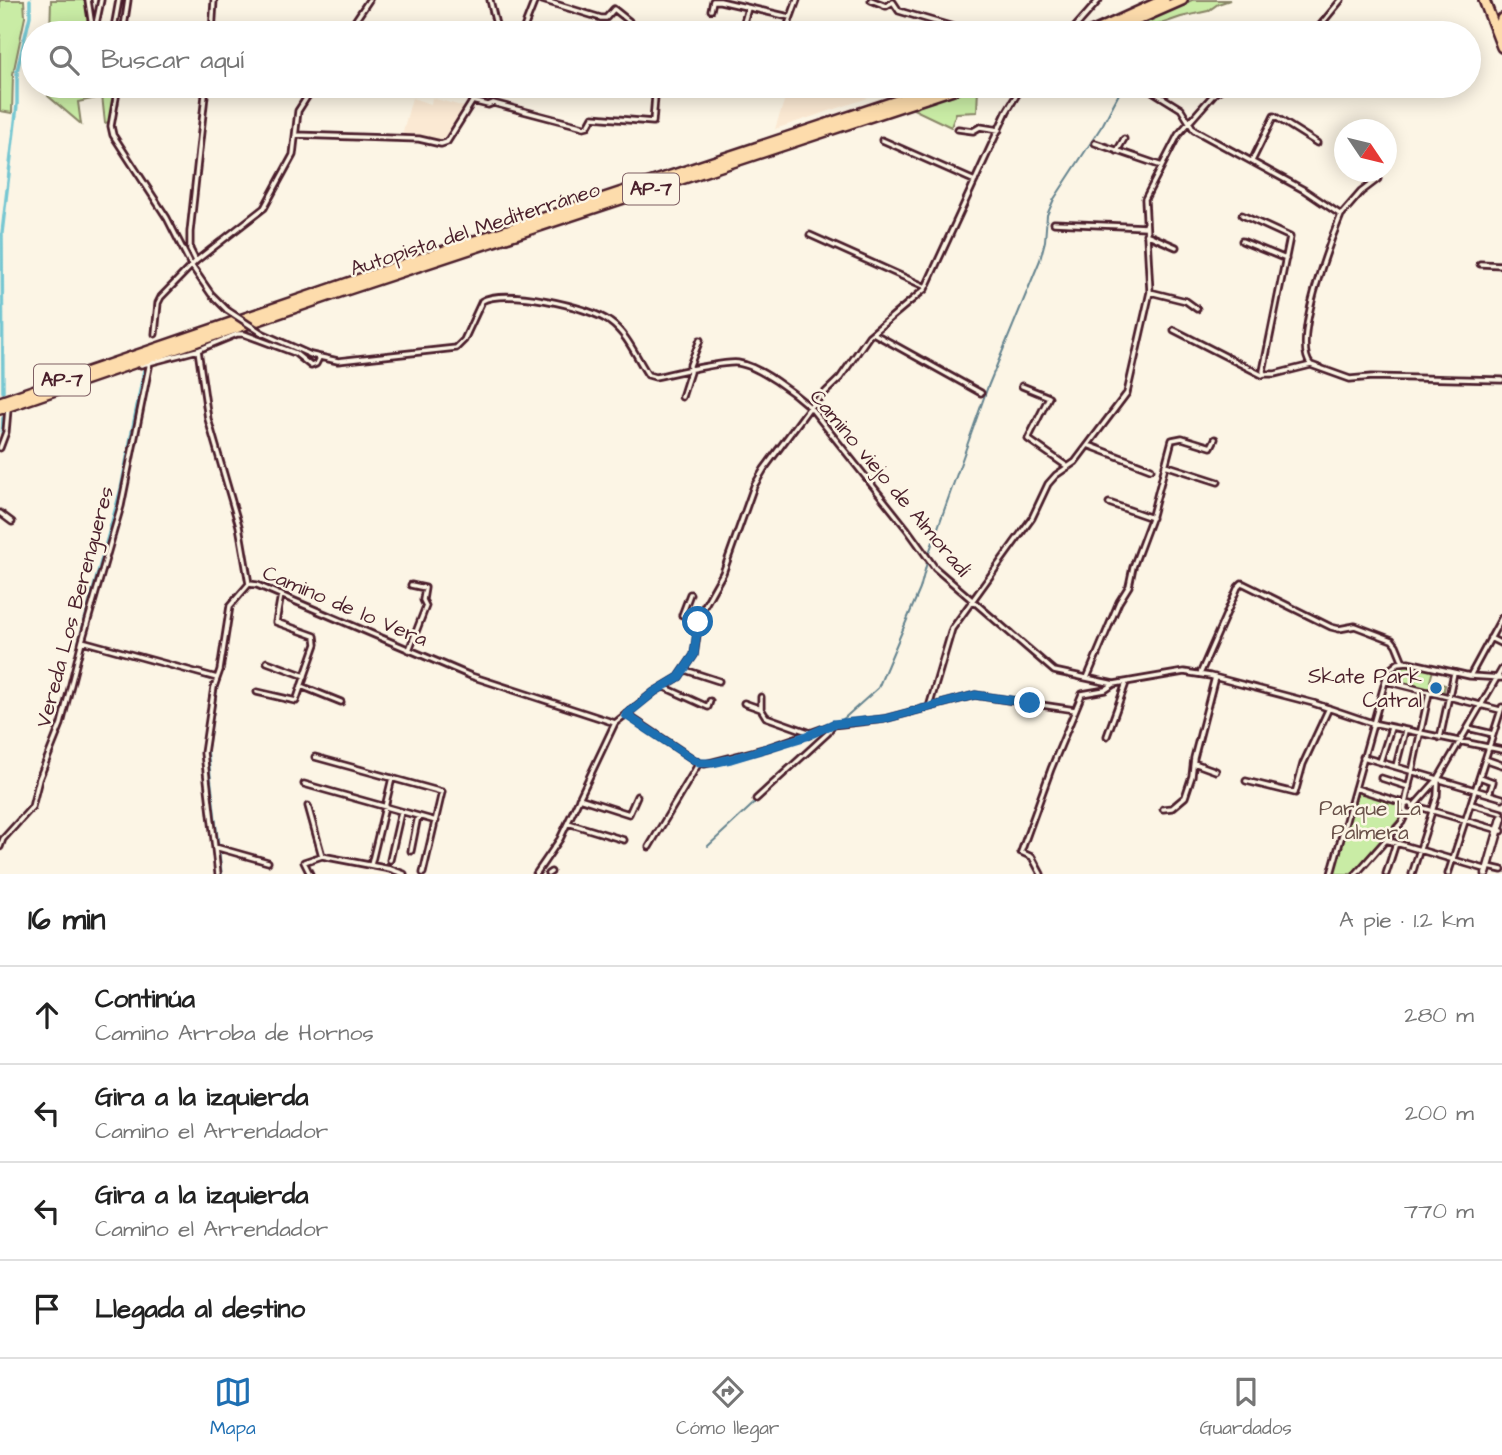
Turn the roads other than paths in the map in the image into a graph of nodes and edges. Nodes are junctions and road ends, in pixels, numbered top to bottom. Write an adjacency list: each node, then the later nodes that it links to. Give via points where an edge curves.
1 (88, 0): 21 (street)
2 (101, 0): 21 (street)
3 (119, 0): 22 (street)
4 (128, 0): 23 (street)
5 (214, 0): 24 (street)
6 (369, 0): 25 (street)
7 (490, 0): 26 (street)
8 (535, 0): 27 (street)
9 (542, 0): 28 (street, via 601,19 614,9)
10 (797, 0): 19 (street)
11 (871, 0): 31 (street, via 886,6 893,2 899,11)
12 (1099, 0): 32 (street)
13 (1164, 0): 33 (highway)
14 (1182, 0): 34 (highway)
15 (1340, 0): 35 (street)
16 (1484, 0): 36 (highway)
17 (748, 8): 18 (street, via 713,1); 19 (street); 29 (street)
18 (711, 9)
19 (792, 14): 30 (street)
20 (1502, 19): 36 (highway, via 1498,30)
21 (94, 21)
22 (115, 21)
23 (124, 21)
24 (213, 21)
25 (355, 21)
26 (495, 21)
27 (527, 21)
28 (629, 21)
29 (744, 21)
30 (789, 21)
31 (933, 21)
32 (1079, 21)
33 (1118, 21)
34 (1134, 21)
35 (1323, 21)
36 (1501, 45)
37 (115, 98): 72 (street, Camino viejo de Almoradí, via 113,135)
38 (205, 98): 70 (street, via 190,232)
39 (306, 98): 51 (street, via 298,111)
40 (474, 98): 47 (street)
41 (655, 98): 47 (street, via 653,122 593,117 584,127)
42 (906, 98): 91 (highway, Autopista del Mediterráneo / AP-7)
43 (926, 98): 93 (highway, Autopista del Mediterráneo / AP-7)
44 (1016, 98): 50 (street)
45 (1163, 98): 48 (street, via 1181,109)
46 (1211, 98): 48 (street)
47 (472, 101): 51 (street, via 447,142 441,144 419,139)
48 (1189, 122): 57 (street, via 1194,130); 58 (street)
49 (958, 130): 50 (street)
50 (999, 130): 59 (street)
51 (296, 135): 70 (street, via 293,155 264,208)
52 (1124, 139): 56 (street)
53 (882, 140): 59 (street)
54 (1317, 143): 57 (street, via 1274,116)
55 (1095, 144): 56 (street)
56 (1117, 151): 58 (street)
57 (1252, 161): 62 (street)
58 (1162, 166): 64 (street, via 1145,199)
59 (975, 181): 74 (street)
60 (1374, 182): 62 (street)
61 (1242, 215): 69 (street, via 1290,237)
62 (1341, 215): 84 (street, via 1309,309 1306,355)
63 (1054, 223): 64 (street)
64 (1146, 226): 65 (street)
65 (1146, 234): 68 (street); 75 (street)
66 (810, 235): 74 (street)
67 (1242, 241): 69 (street)
68 (1176, 247)
69 (1286, 259): 86 (street)
70 (196, 261): 72 (street)
71 (1480, 264): 73 (street)
72 (191, 265): 79 (street, via 161,297); 82 (street, Camino viejo de Almoradí, bridge, via 227,310 262,333)
73 (1502, 265)
74 (926, 287): 78 (street)
75 (1150, 292): 76 (street, via 1186,301); 95 (street, via 1126,393)
76 (1196, 309)
77 (1174, 330): 86 (street)
78 (873, 333): 89 (street); 92 (street, via 840,378)
79 (155, 334)
80 (700, 340): 85 (street)
81 (198, 349): 82 (street, via 244,334 295,353 311,366); 83 (street); 105 (street, Camino de lo Vera, via 208,419 239,526)
82 (319, 358): 85 (street, Camino viejo de Almoradí, via 349,360 450,350 464,340 482,301 524,297 569,306 609,321 648,374 656,377)
83 (150, 362): 96 (street, via 8,409); 113 (street, Vereda Los Berengueres, via 121,506)
84 (1311, 365): 86 (street); 87 (street, via 1350,379)
85 (690, 370): 90 (street); 92 (street, Camino viejo de Almoradí, via 738,363)
86 (1264, 373)
87 (1502, 380)
88 (1022, 386): 98 (street, via 1049,397 1028,439)
89 (981, 393)
90 (682, 397)
91 (0, 401)
92 (810, 407): 109 (street, Camino viejo de Almoradí, via 935,568); 111 (street, via 754,486 723,573)
93 (0, 409)
94 (1215, 439): 97 (street, via 1211,447 1182,438 1172,440)
95 (1088, 445): 98 (street); 99 (street)
96 (0, 448)
97 (1165, 465): 100 (street); 103 (street)
98 (1068, 467): 109 (street, via 1048,484 1032,518)
99 (1151, 469)
100 (1219, 482)
101 (1109, 503): 103 (street)
102 (0, 513): 104 (street)
103 (1152, 518): 127 (street, via 1129,586)
104 (12, 522)
105 (249, 584): 108 (street, Camino de lo Vera); 126 (street, via 230,606)
106 (411, 585): 115 (street, via 425,588 426,606)
107 (690, 594): 111 (street, via 682,615)
108 (281, 595): 115 (street, Camino de lo Vera); 122 (street, via 276,622 317,640)
109 (972, 602): 127 (street, Camino viejo de Almoradí, via 1054,671); 142 (street, via 952,629)
110 (1502, 617): 112 (street)
111 (698, 622): 119 (street, via 694,655)
112 (1490, 638): 114 (street); 123 (street)
113 (82, 641): 126 (street); 204 (street, Vereda Los Berengueres, via 61,724 32,807)
114 (1502, 644)
115 (409, 650): 148 (street, Camino de lo Vera, via 471,676)
116 (267, 662): 122 (street)
117 (1401, 663): 120 (street); 121 (street, via 1392,640 1355,626 1331,627 1242,583); 129 (street, via 1388,671)
118 (1502, 669): 125 (street)
119 (684, 670): 128 (street); 133 (street)
120 (1454, 673): 123 (street); 137 (street)
121 (1200, 674): 124 (street, Camino viejo de Almoradí); 130 (street, Camino viejo de Almoradí, via 1184,672)
122 (305, 676): 132 (street)
123 (1470, 676): 125 (street)
124 (1215, 677): 143 (street, Camino viejo de Almoradí); 167 (street)
125 (1500, 677): 141 (street)
126 (217, 678): 205 (street, via 204,753)
127 (1087, 678): 131 (street, Camino viejo de Almoradí)
128 (719, 681)
129 (1385, 681): 135 (street); 149 (street)
130 (1126, 683): 131 (street, Camino viejo de Almoradí); 157 (street)
131 (1114, 684): 145 (street, via 1082,694)
132 (301, 686): 134 (street, via 293,702); 139 (street)
133 (663, 687): 138 (street, via 708,707); 147 (street)
134 (257, 692)
135 (1429, 692): 137 (street); 154 (street)
136 (761, 697): 144 (street)
137 (1449, 697): 141 (street); 158 (street)
138 (710, 701)
139 (341, 702)
140 (744, 703): 144 (street)
141 (1481, 705): 146 (street); 152 (street)
142 (929, 707): 145 (street, via 975,695); 150 (street, via 884,719)
143 (1329, 708): 149 (street, Camino viejo de Almoradí); 176 (street, via 1295,793)
144 (761, 709): 156 (street, via 766,716)
145 (1075, 710): 221 (street, via 1021,852 1032,857)
146 (1502, 710): 155 (street)
147 (626, 715): 148 (street); 166 (street)
148 (615, 723): 183 (street)
149 (1372, 723): 151 (street, Camino viejo de Almoradí); 163 (street)
150 (833, 724): 156 (street); 185 (street)
151 (1391, 728): 153 (street, Camino viejo de Almoradí); 165 (street)
152 (1468, 728): 155 (street); 159 (street)
153 (1405, 731): 154 (street, Camino viejo de Almoradí); 169 (street)
154 (1420, 734): 158 (street, Camino viejo de Almoradí); 171 (street)
155 (1493, 734): 160 (street)
156 (809, 735): 166 (street, via 731,759)
157 (1107, 736)
158 (1440, 738): 159 (street, Camino viejo de Almoradí)
159 (1460, 743): 160 (street, Camino viejo de Almoradí); 175 (street)
160 (1489, 748): 161 (street, Camino viejo de Almoradí); 164 (street)
161 (1502, 748)
162 (315, 757): 173 (street)
163 (1363, 757): 165 (street); 179 (street)
164 (1485, 759): 168 (street); 172 (street)
165 (1380, 762): 169 (street)
166 (699, 763): 206 (street)
167 (1194, 763): 170 (street); 191 (street, via 1185,797)
168 (1502, 765)
169 (1396, 766): 171 (street)
170 (1216, 771)
171 (1412, 771): 175 (street); 178 (street)
172 (1479, 777): 180 (street); 181 (street, via 1493,782)
173 (392, 778): 190 (street); 197 (street, via 442,792)
174 (1381, 778): 178 (street)
175 (1438, 779): 180 (street); 189 (street); 194 (street)
176 (1246, 781)
177 (304, 784): 190 (street)
178 (1409, 787): 186 (street)
179 (1354, 788): 186 (street); 222 (street)
180 (1475, 790): 181 (street); 187 (street)
181 (1489, 794): 184 (street)
182 (637, 796): 183 (street, via 629,814)
183 (579, 798): 198 (street)
184 (1502, 798)
185 (756, 799)
186 (1406, 804): 189 (street); 193 (street)
187 (1471, 804): 196 (street); 199 (street)
188 (308, 806): 209 (street)
189 (1415, 806): 193 (street); 194 (street)
190 (385, 807): 192 (street); 213 (street)
191 (1163, 809)
192 (401, 812): 195 (street); 210 (street)
193 (1407, 812): 202 (street)
194 (1432, 812): 199 (street); 207 (street)
195 (418, 816): 197 (street); 208 (street)
196 (1502, 816): 200 (street)
197 (436, 821): 216 (street)
198 (568, 822): 201 (street); 220 (street)
199 (1465, 822): 200 (street); 211 (street)
200 (1500, 831): 214 (street)
201 (624, 840)
202 (1386, 840): 203 (street); 223 (street)
203 (1396, 843): 207 (street); 224 (street)
204 (0, 847)
205 (217, 847): 212 (street); 217 (street)
206 (649, 848)
207 (1420, 850): 211 (street); 225 (street)
208 (411, 851)
209 (322, 856): 213 (street); 218 (street, via 304,862)
210 (390, 859)
211 (1453, 860): 214 (street); 226 (street)
212 (268, 862)
213 (371, 865): 219 (street)
214 (1487, 870): 215 (street)
215 (1502, 870)
216 (423, 873)
217 (218, 874)
218 (310, 874)
219 (404, 874)
220 (536, 874)
221 (1041, 874)
222 (1331, 874)
223 (1356, 874)
224 (1386, 874)
225 (1412, 874)
226 (1448, 874)

